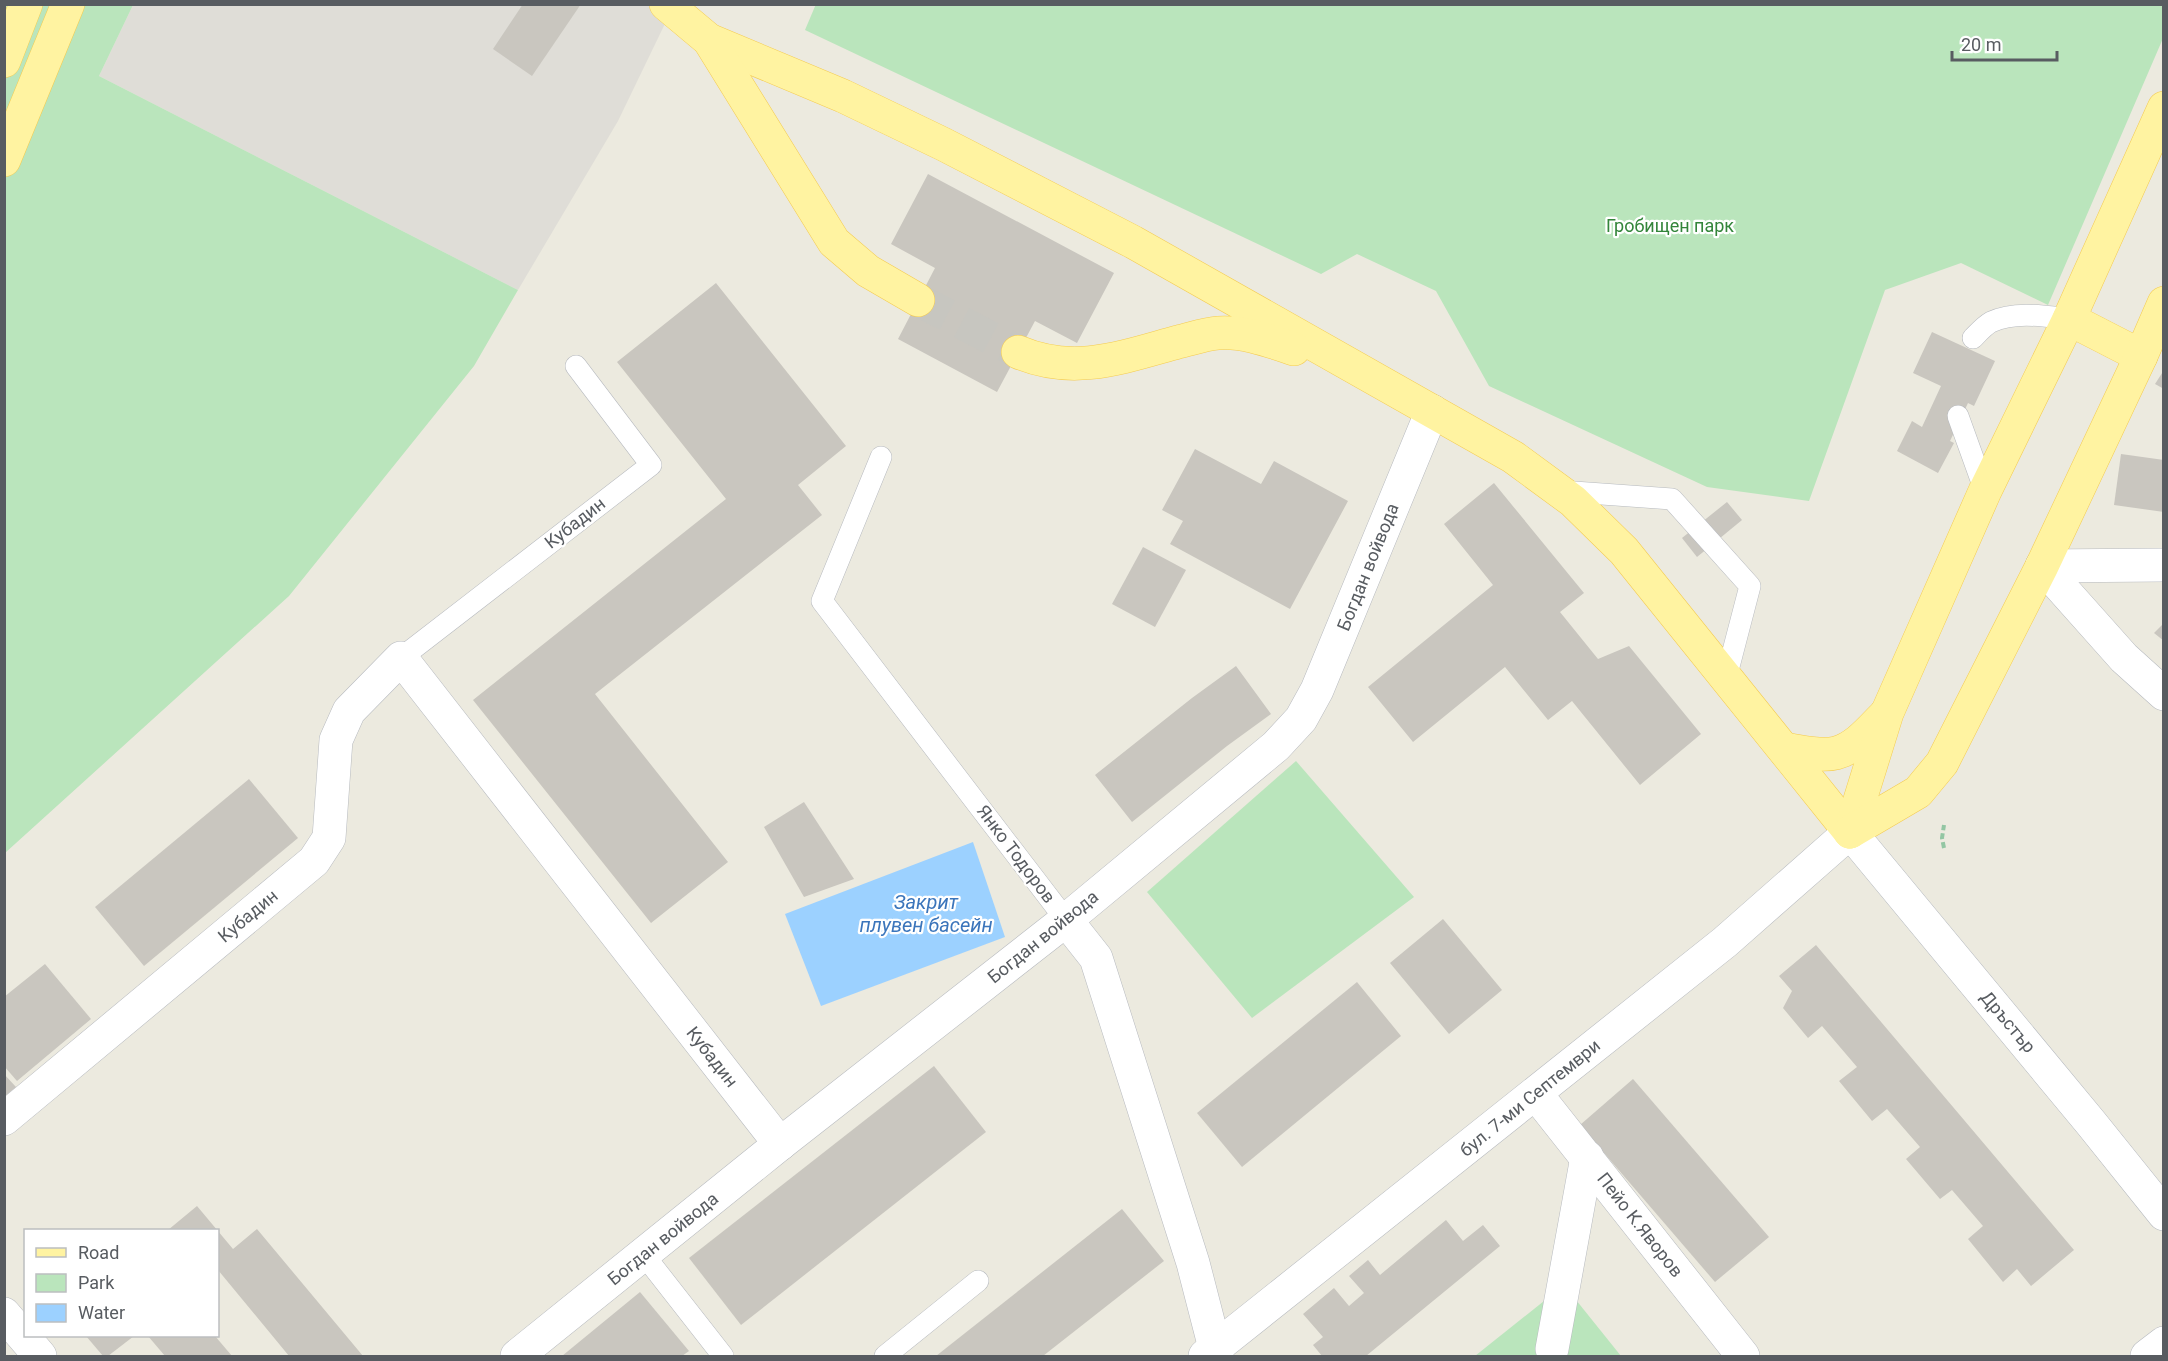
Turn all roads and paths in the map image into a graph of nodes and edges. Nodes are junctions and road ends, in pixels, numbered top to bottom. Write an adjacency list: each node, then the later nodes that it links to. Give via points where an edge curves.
1 (26, 4): 5 (main road)
2 (69, 4): 7 (main road)
3 (672, 10): 4 (main road)
4 (709, 40): 8 (main road, via 834,242 868,271); 15 (main road, via 843,96 943,144 1133,242)
5 (4, 61)
6 (2163, 108): 10 (main road)
7 (4, 160)
8 (918, 300)
9 (2163, 303): 13 (main road)
10 (2069, 319): 11 (lane, via 2008,317 1989,323); 13 (main road); 20 (main road)
11 (1973, 338)
12 (1018, 352): 15 (main road, via 1056,364 1094,363 1218,333 1241,334)
13 (2141, 356): 21 (main road)
14 (576, 366): 23 (lane, Кубадин, via 651,465)
15 (1353, 368): 16 (main road)
16 (1432, 411): 19 (main road, via 1513,457); 31 (street, Богдан войвода, via 1317,690 1301,719 1276,746)
17 (1958, 416): 20 (lane)
18 (881, 456): 31 (lane, Янко Тодоров, via 822,601)
19 (1560, 491): 24 (main road, via 1624,551); 24 (lane, via 1672,499 1750,586)
20 (1985, 491): 26 (main road)
21 (2042, 566): 22 (street); 25 (street, via 2124,658); 29 (main road, via 1942,763 1918,792)
22 (2163, 566)
23 (401, 658): 33 (street, Кубадин, via 349,711 336,740 329,838 314,861); 34 (street, Кубадин)
24 (1726, 678): 27 (main road)
25 (2163, 694)
26 (1887, 712): 27 (main road, via 1859,742 1836,753); 29 (main road)
27 (1784, 749): 29 (main road)
28 (1944, 825): 30 (path)
29 (1850, 832): 32 (street, бул. 7-ми Септември, via 1725,942); 36 (street, Дръстър)
30 (1944, 848)
31 (1066, 920): 34 (street, Богдан войвода); 43 (street, Янко Тодоров, via 1096,958 1193,1263)
32 (1536, 1094): 35 (street, Пейо К.Яворов); 43 (street, бул. 7-ми Септември)
33 (4, 1119)
34 (780, 1144): 37 (street, Богдан войвода)
35 (1587, 1157): 41 (street); 42 (street, Пейо К.Яворов)
36 (2163, 1214)
37 (644, 1255): 45 (street, Богдан войвода); 46 (lane)
38 (978, 1281): 47 (lane)
39 (4, 1314): 44 (street)
40 (2163, 1343): 48 (street)
41 (1552, 1348)
42 (1730, 1352)
43 (1212, 1354)
44 (40, 1356)
45 (517, 1356)
46 (723, 1356)
47 (885, 1356)
48 (2147, 1356)

